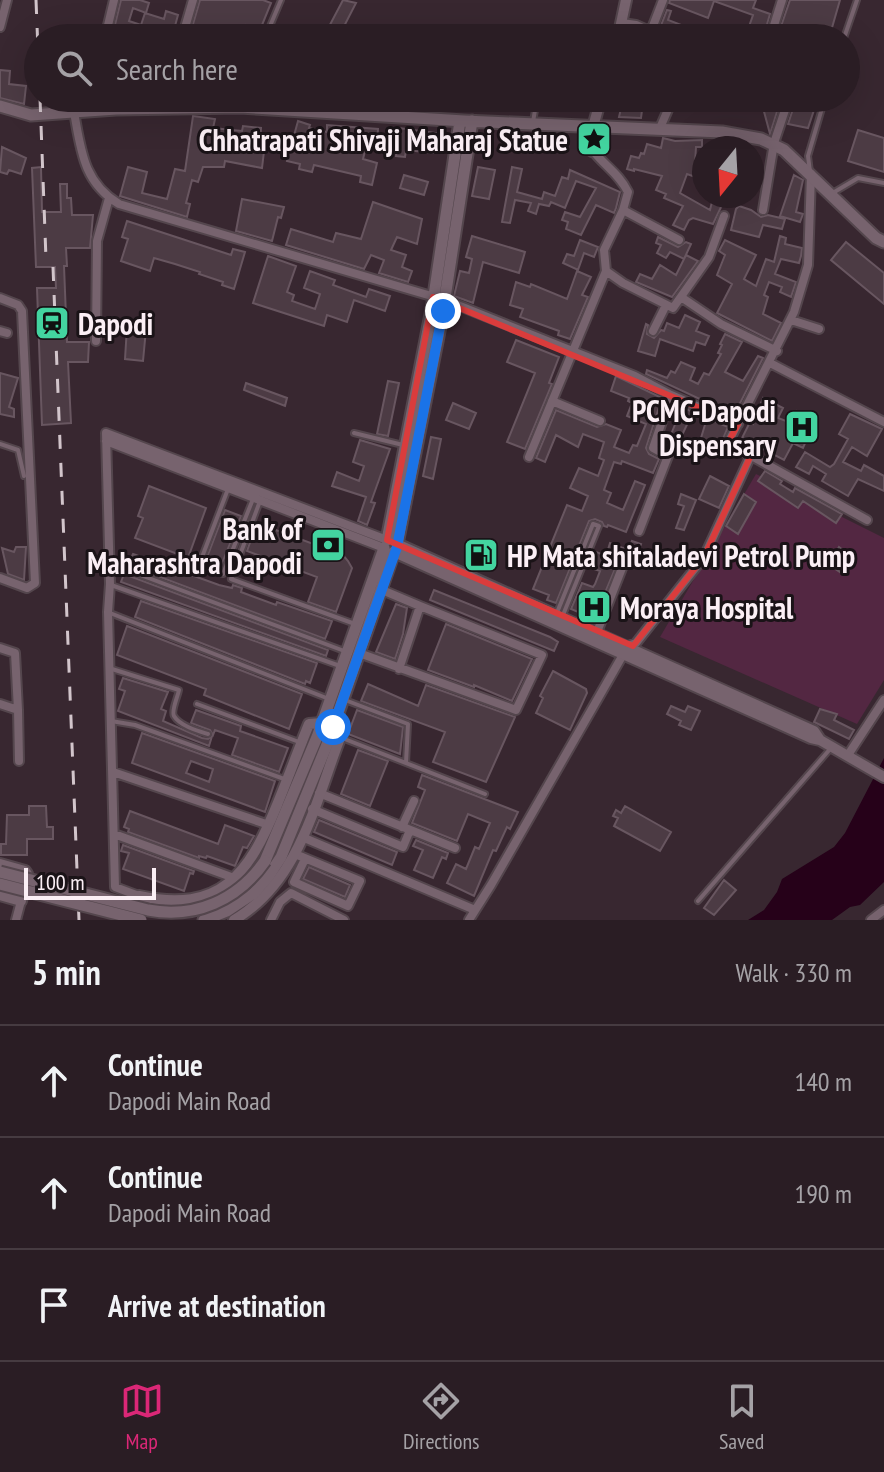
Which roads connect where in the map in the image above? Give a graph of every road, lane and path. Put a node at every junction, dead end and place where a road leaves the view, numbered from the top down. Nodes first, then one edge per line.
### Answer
1 (7, 0) edge
2 (114, 0) edge
3 (193, 0) edge
4 (281, 0) edge
5 (626, 0) edge
6 (663, 0) edge
7 (782, 0) edge
8 (857, 0) edge
9 (622, 23) joint
10 (108, 24) edge
11 (186, 24) edge
12 (271, 24) edge
13 (626, 24) edge
14 (654, 24) edge
15 (774, 24) edge
16 (849, 24) edge
17 (0, 27) edge
18 (0, 106) edge
19 (80, 112) joint
20 (318, 112) edge
21 (535, 112) edge
22 (597, 112) edge
23 (667, 112) edge
24 (784, 112) edge
25 (821, 112) edge
26 (326, 113) joint
27 (466, 121) junction
28 (533, 124) junction
29 (593, 127) junction
30 (660, 128) junction
31 (774, 143) junction
32 (592, 152) junction
33 (811, 174) junction
34 (884, 183) edge
35 (831, 194) junction
36 (109, 198) junction
37 (623, 210) junction
38 (763, 210) dead end
39 (724, 216) dead end
40 (679, 240) dead end
41 (883, 242) edge
42 (606, 271) junction
43 (681, 297) junction
44 (0, 298) edge
45 (439, 298) junction
46 (666, 305) junction
47 (791, 320) junction
48 (819, 329) dead end
49 (653, 331) dead end
50 (96, 341) dead end
51 (572, 350) junction
52 (777, 351) junction
53 (770, 363) junction
54 (671, 395) junction
55 (552, 401) junction
56 (600, 421) dead end
57 (884, 422) edge
58 (738, 424) junction
59 (354, 433) dead end
60 (106, 441) junction
61 (0, 444) edge
62 (405, 446) junction
63 (751, 455) junction
64 (529, 457) dead end
65 (24, 476) dead end
66 (229, 487) junction
67 (257, 498) junction
68 (867, 520) dead end
69 (639, 531) dead end
70 (391, 546) junction
71 (624, 563) dead end
72 (109, 564) junction
73 (0, 578) edge
74 (110, 584) junction
75 (483, 586) junction
76 (382, 590) junction
77 (420, 606) junction
78 (108, 612) junction
79 (559, 616) junction
80 (357, 625) junction
81 (597, 632) junction
82 (0, 648) edge
83 (626, 650) junction
84 (353, 653) junction
85 (342, 667) junction
86 (110, 668) junction
87 (399, 669) junction
88 (337, 699) junction
89 (884, 700) edge
90 (0, 704) edge
91 (197, 704) dead end
92 (18, 710) junction
93 (111, 721) junction
94 (332, 729) junction
95 (208, 734) dead end
96 (301, 743) junction
97 (833, 746) junction
98 (852, 757) junction
99 (19, 761) dead end
100 (406, 763) junction
101 (113, 772) junction
102 (884, 777) edge
103 (287, 780) junction
104 (319, 793) junction
105 (485, 794) dead end
106 (414, 801) dead end
107 (312, 809) junction
108 (269, 825) junction
109 (406, 828) junction
110 (114, 834) junction
111 (302, 837) junction
112 (455, 848) dead end
113 (300, 856) junction
114 (0, 864) edge
115 (270, 864) junction
116 (0, 872) edge
117 (234, 878) junction
118 (0, 884) edge
119 (269, 894) junction
120 (0, 895) edge
121 (139, 896) junction
122 (21, 901) junction
123 (698, 901) dead end
124 (280, 902) junction
125 (475, 910) junction
126 (884, 910) edge
127 (241, 918) edge
128 (16, 920) edge
129 (138, 920) edge
130 (204, 920) edge
131 (271, 920) edge
132 (344, 920) edge
133 (469, 920) edge
134 (871, 920) edge

1 - 17 street
2 - 10 street
3 - 11 street
4 - 12 lane
5 - 9 street
6 - 14 street
7 - 15 street
8 - 16 lane
9 - 13 street
18 - 19 main road
19 - 36 street
20 - 26 main road
21 - 28 lane
22 - 29 street
23 - 30 street
24 - 31 street
25 - 33 lane
26 - 27 main road
27 - 28 main road
27 - 45 main road
28 - 29 main road
29 - 30 main road
29 - 32 street
29 - 32 street
30 - 31 main road
31 - 33 main road
31 - 38 street
32 - 37 street
33 - 35 main road
33 - 47 street
34 - 35 lane
35 - 41 main road
36 - 45 street
36 - 50 street
37 - 40 street
37 - 42 street
39 - 43 street
42 - 46 street
42 - 51 street
43 - 46 street
43 - 52 street
44 - 73 street
45 - 51 street
45 - 62 main road
45 - 70 main road
46 - 49 street
47 - 48 street
47 - 52 street
51 - 54 street
51 - 55 street
52 - 53 street
53 - 57 street
53 - 58 street
54 - 58 street
54 - 69 street
55 - 56 street
55 - 64 street
58 - 63 street
59 - 62 lane
60 - 66 street
60 - 70 street
60 - 72 street
61 - 65 lane
62 - 70 main road
63 - 68 street
63 - 83 street
66 - 67 street
66 - 67 lane
67 - 70 street
67 - 80 lane
70 - 75 street
70 - 76 main road
70 - 80 main road
71 - 81 street
72 - 74 street
72 - 84 lane
74 - 78 street
74 - 85 lane
75 - 79 street
75 - 83 street
76 - 77 street
76 - 84 main road
77 - 87 street
77 - 87 street
78 - 86 street
78 - 88 lane
79 - 79 lane
79 - 81 street
80 - 84 main road
81 - 83 street
82 - 92 street
83 - 97 street
83 - 125 street
84 - 85 main road
84 - 87 street
84 - 88 main road
85 - 88 main road
86 - 93 street
86 - 95 lane
88 - 94 main road
88 - 100 lane
89 - 98 street
90 - 92 street
91 - 96 lane
92 - 99 street
93 - 101 street
93 - 103 lane
94 - 96 street
94 - 100 lane
94 - 104 street
94 - 115 main road
96 - 103 street
97 - 98 street
97 - 123 lane
98 - 102 street
100 - 105 lane
101 - 108 street
101 - 110 street
103 - 108 street
104 - 107 street
104 - 109 street
106 - 109 street
107 - 109 street
107 - 111 street
108 - 117 street
109 - 112 street
110 - 117 street
110 - 121 street
111 - 113 street
111 - 125 street
113 - 113 street
113 - 119 street
114 - 122 street
115 - 116 main road, bridge
115 - 130 main road
117 - 121 street
118 - 129 main road, bridge
119 - 124 street
119 - 127 street
120 - 122 street
121 - 129 street
122 - 128 street
124 - 131 street
124 - 132 street
125 - 133 street
126 - 134 street

